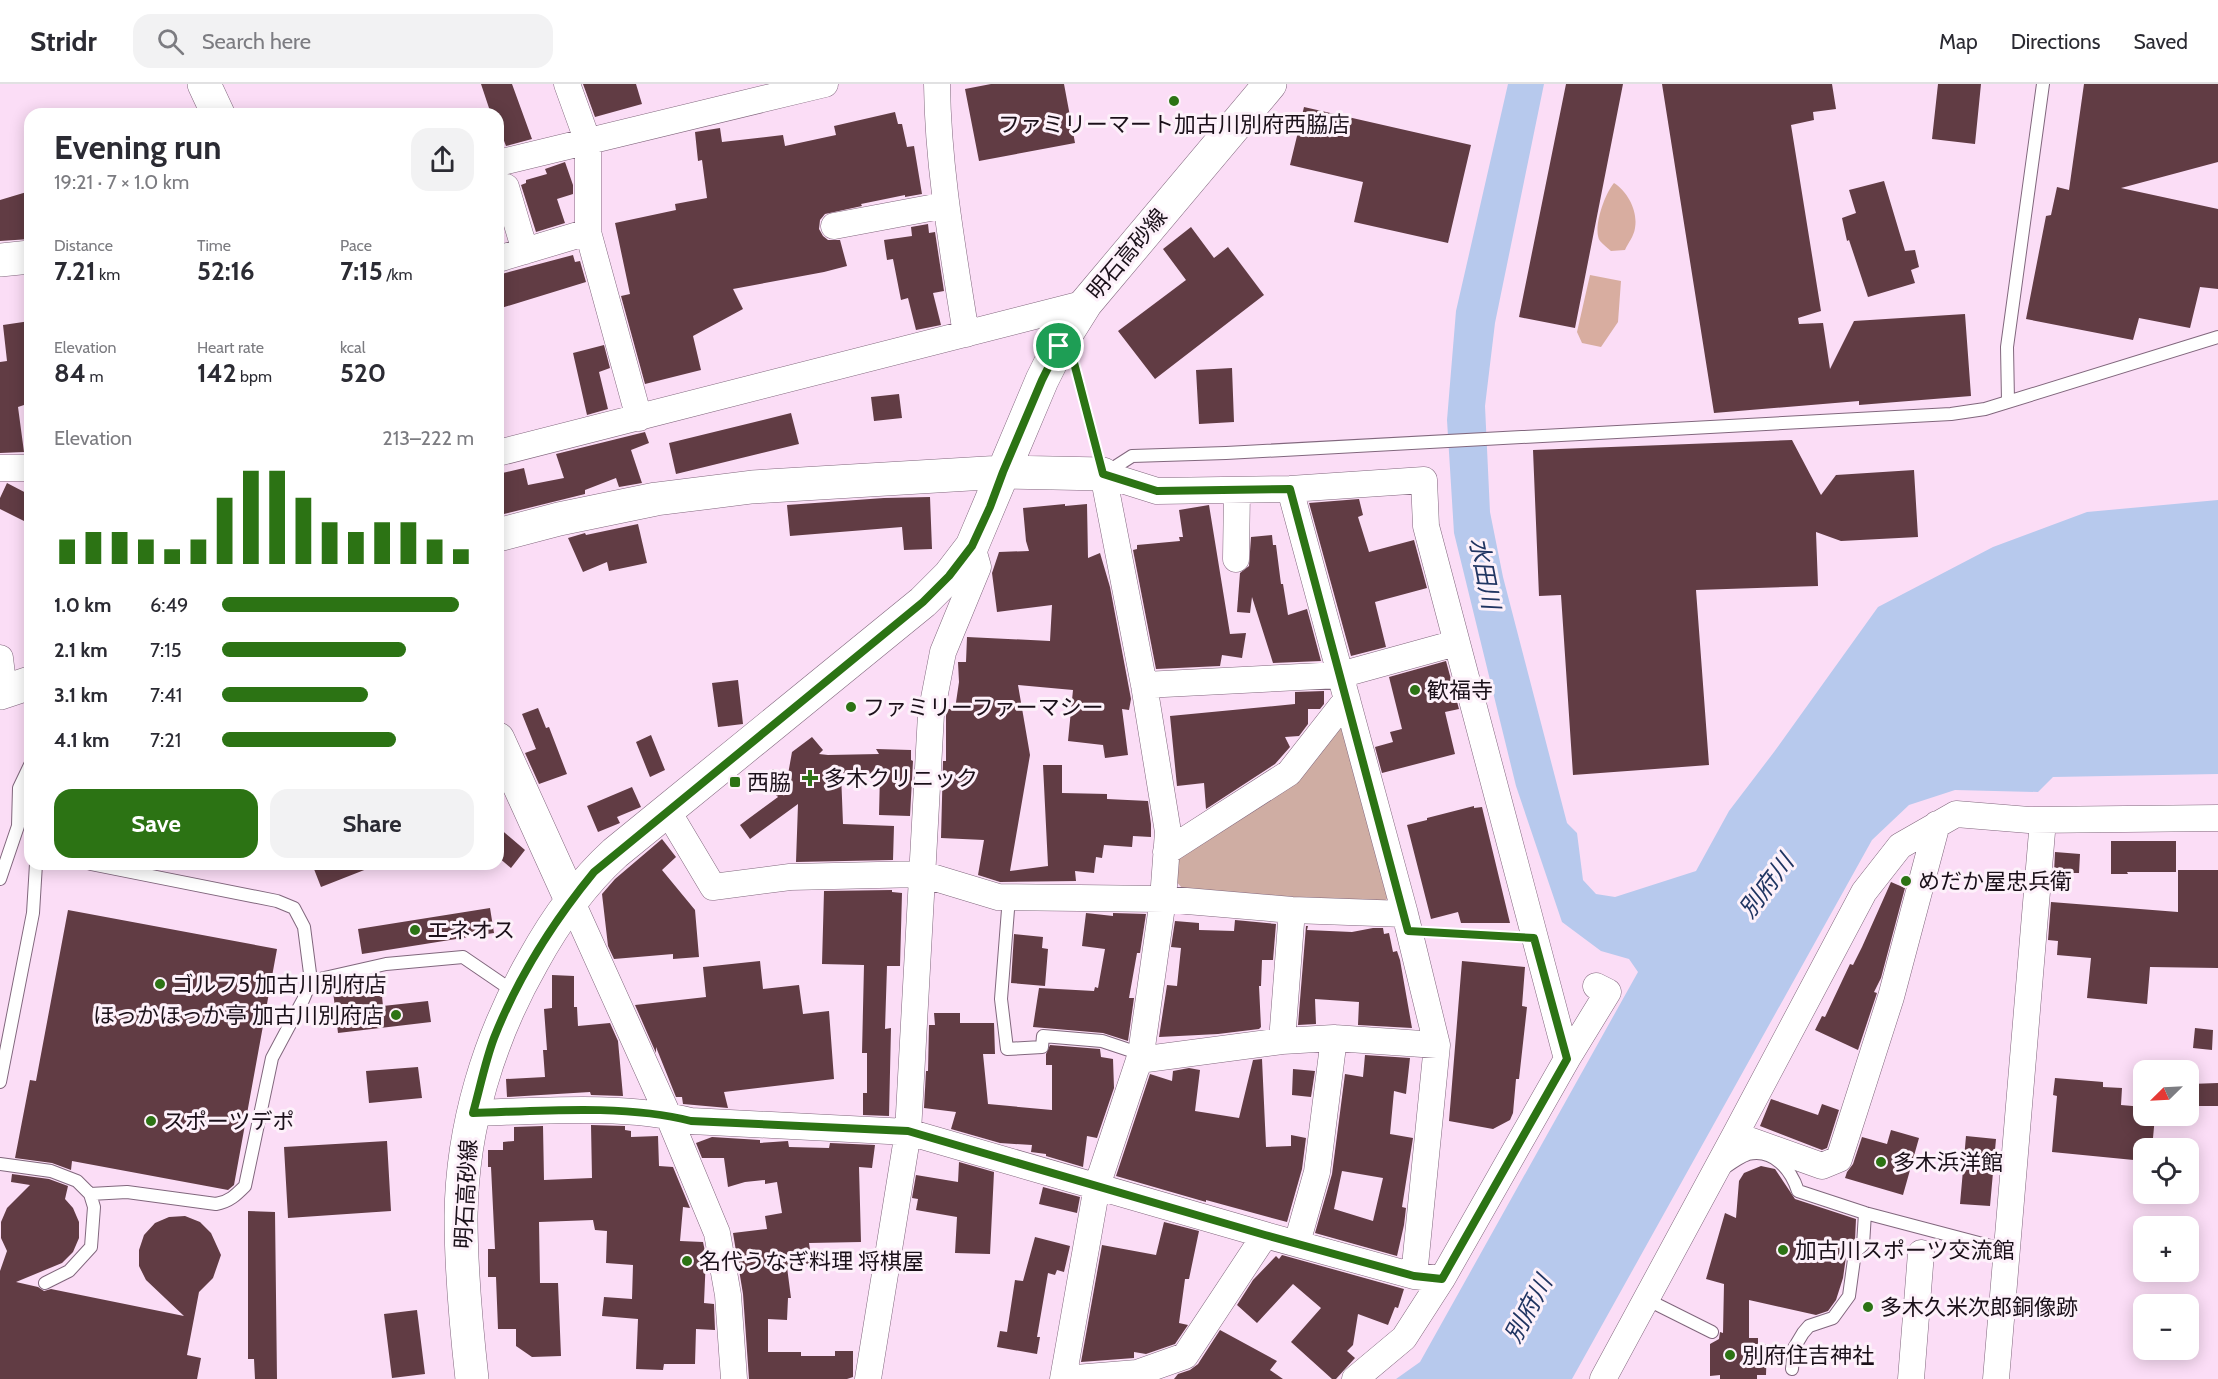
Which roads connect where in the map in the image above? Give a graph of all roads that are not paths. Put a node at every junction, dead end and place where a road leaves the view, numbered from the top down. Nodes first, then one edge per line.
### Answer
1 (204, 84) edge
2 (567, 84) edge
3 (825, 84) edge
4 (937, 84) edge
5 (1270, 84) edge
6 (2043, 84) edge
7 (215, 108) edge
8 (588, 142) junction
9 (504, 162) edge
10 (506, 187) dead end
11 (946, 205) junction
12 (834, 226) dead end
13 (588, 232) junction
14 (525, 250) junction
15 (504, 257) edge
16 (24, 258) edge
17 (0, 260) edge
18 (1086, 303) junction
19 (966, 334) junction
20 (2218, 337) edge
21 (2008, 401) junction
22 (639, 418) junction
23 (504, 452) edge
24 (0, 468) edge
25 (24, 468) edge
26 (1003, 472) junction
27 (1103, 474) junction
28 (1290, 489) junction
29 (1237, 490) junction
30 (504, 533) edge
31 (972, 546) junction
32 (1236, 559) dead end
33 (1456, 643) junction
34 (0, 658) edge
35 (1144, 686) junction
36 (1343, 687) junction
37 (11, 689) edge
38 (504, 752) edge
39 (24, 778) edge
40 (667, 810) junction
41 (2218, 818) edge
42 (2043, 820) junction
43 (1937, 824) junction
44 (1166, 852) junction
45 (36, 870) edge
46 (122, 870) edge
47 (922, 874) junction
48 (0, 879) edge
49 (1009, 897) junction
50 (1162, 899) junction
51 (571, 900) junction
52 (1292, 910) junction
53 (1407, 923) junction
54 (311, 981) junction
55 (1596, 986) dead end
56 (513, 995) junction
57 (1334, 1038) junction
58 (1282, 1041) junction
59 (1437, 1045) junction
60 (1140, 1057) junction
61 (1567, 1059) junction
62 (0, 1082) edge
63 (473, 1113) junction
64 (668, 1115) junction
65 (908, 1131) junction
66 (1736, 1135) junction
67 (0, 1164) edge
68 (1714, 1174) junction
69 (1097, 1185) junction
70 (90, 1194) junction
71 (1865, 1213) junction
72 (1922, 1227) junction
73 (1265, 1235) junction
74 (1297, 1243) junction
75 (1994, 1247) dead end
76 (1921, 1253) dead end
77 (1414, 1276) junction
78 (1442, 1279) junction
79 (45, 1283) dead end
80 (1646, 1299) junction
81 (1712, 1332) dead end
82 (1792, 1369) dead end
83 (472, 1379) edge
84 (734, 1379) edge
85 (868, 1379) edge
86 (1063, 1379) edge
87 (1355, 1379) edge
88 (1603, 1379) edge
89 (1911, 1379) edge
90 (1920, 1379) edge
91 (1996, 1379) edge

1 - 7 main road
2 - 8 street
3 - 8 street
4 - 11 street
5 - 18 main road, 明石高砂線
6 - 21 lane
8 - 9 street
8 - 13 street
10 - 14 street
11 - 12 street
11 - 19 street
13 - 14 street
13 - 22 street
14 - 15 street
16 - 17 main road
18 - 19 street
18 - 26 main road, 明石高砂線
19 - 22 street
20 - 21 lane
21 - 27 lane
22 - 23 street
24 - 25 street
26 - 27 main road
26 - 30 main road
26 - 31 main road, 明石高砂線
27 - 29 street
27 - 35 street
28 - 29 street
28 - 33 street
28 - 36 street
29 - 32 street
31 - 40 main road, 明石高砂線
31 - 47 street
33 - 36 street
33 - 61 street
34 - 37 street
35 - 36 street
35 - 44 street
36 - 44 street
36 - 53 street
38 - 51 main road
39 - 48 lane
40 - 47 street
40 - 51 main road, 明石高砂線
41 - 42 street
42 - 43 street
42 - 91 street
43 - 66 street
43 - 66 street
44 - 50 street
45 - 62 lane
46 - 54 lane
47 - 49 street
47 - 65 street
49 - 50 street
49 - 60 lane
50 - 52 street
50 - 60 street
51 - 56 main road, 明石高砂線
51 - 64 street
52 - 53 street
52 - 58 street
53 - 59 street
54 - 56 lane
54 - 70 lane
55 - 61 street
56 - 63 main road, 明石高砂線
57 - 58 street
57 - 59 street
57 - 74 street
58 - 60 street
59 - 77 street
60 - 69 street
61 - 78 street
63 - 64 street
63 - 83 main road, 明石高砂線
64 - 65 street
64 - 84 street
65 - 69 street
65 - 85 street
66 - 68 street
67 - 70 lane
68 - 71 lane
68 - 80 street
69 - 73 street
69 - 86 street
70 - 79 lane
71 - 72 lane
71 - 82 lane
72 - 75 lane
72 - 90 lane
73 - 74 street
73 - 86 street
74 - 77 street
76 - 89 street
77 - 78 street
78 - 87 street
80 - 81 lane
80 - 88 street

